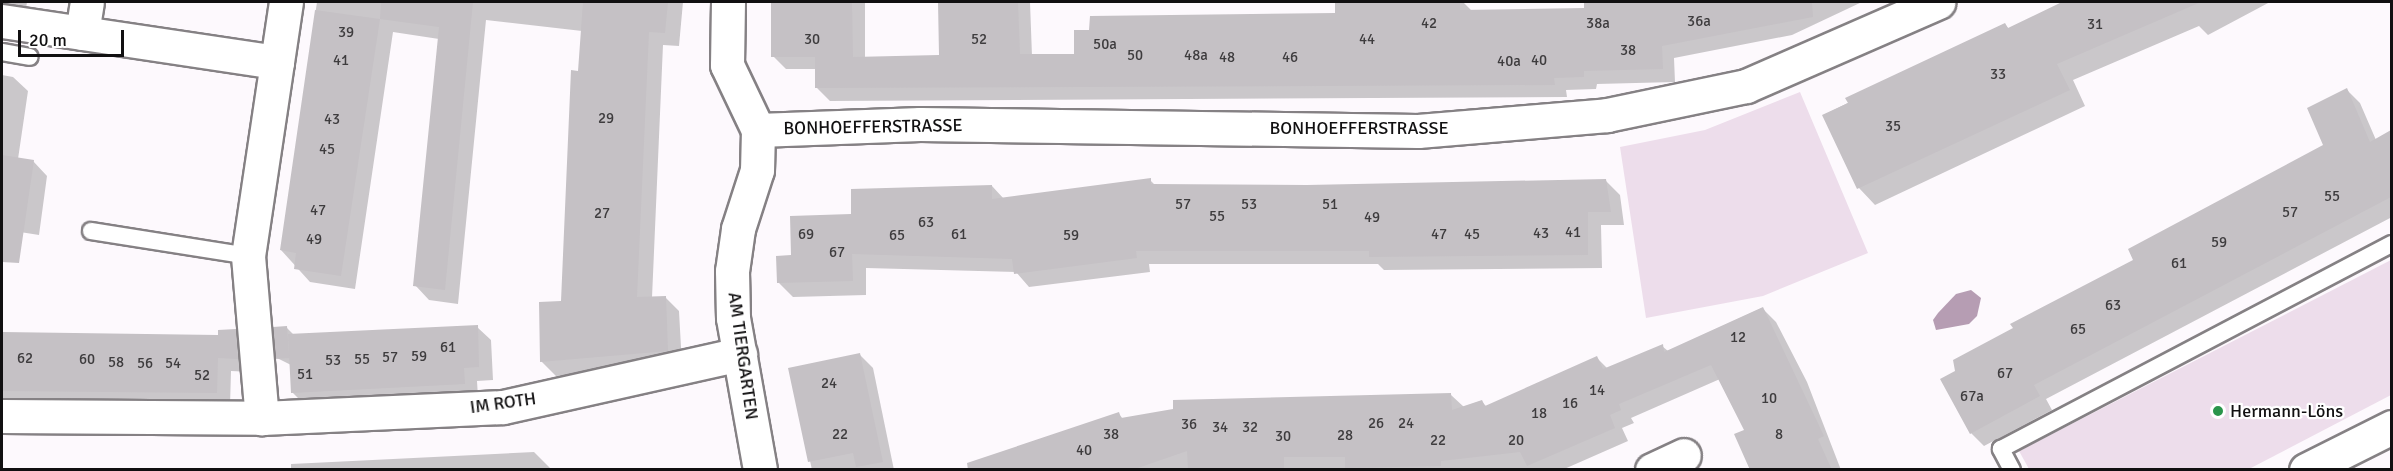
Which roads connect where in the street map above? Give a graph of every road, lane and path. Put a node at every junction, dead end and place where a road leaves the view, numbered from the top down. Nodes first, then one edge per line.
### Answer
1 (286, 2) edge
2 (728, 2) edge
3 (1938, 2) edge
4 (85, 17) edge
5 (2, 21) edge
6 (2, 52) edge
7 (30, 57) dead end
8 (277, 62) junction
9 (758, 130) junction
10 (91, 231) dead end
11 (2391, 244) edge
12 (248, 256) junction
13 (740, 354) junction
14 (2, 416) edge
15 (262, 418) junction
16 (2391, 427) edge
17 (1684, 455) dead end
18 (2352, 460) edge
19 (760, 470) edge
20 (1652, 470) edge
21 (2012, 470) edge
22 (2306, 470) edge

1 - 8 street
2 - 9 street, AM TIERGARTEN
3 - 9 street, BONHOEFFERSTRASSE
4 - 5 street
4 - 8 street
6 - 7 lane
8 - 12 street
9 - 13 street, AM TIERGARTEN
10 - 12 lane
11 - 21 lane
12 - 15 street
13 - 15 street, IM ROTH
13 - 19 street, AM TIERGARTEN
14 - 15 street, IM ROTH
16 - 18 street
17 - 20 street
18 - 22 street

